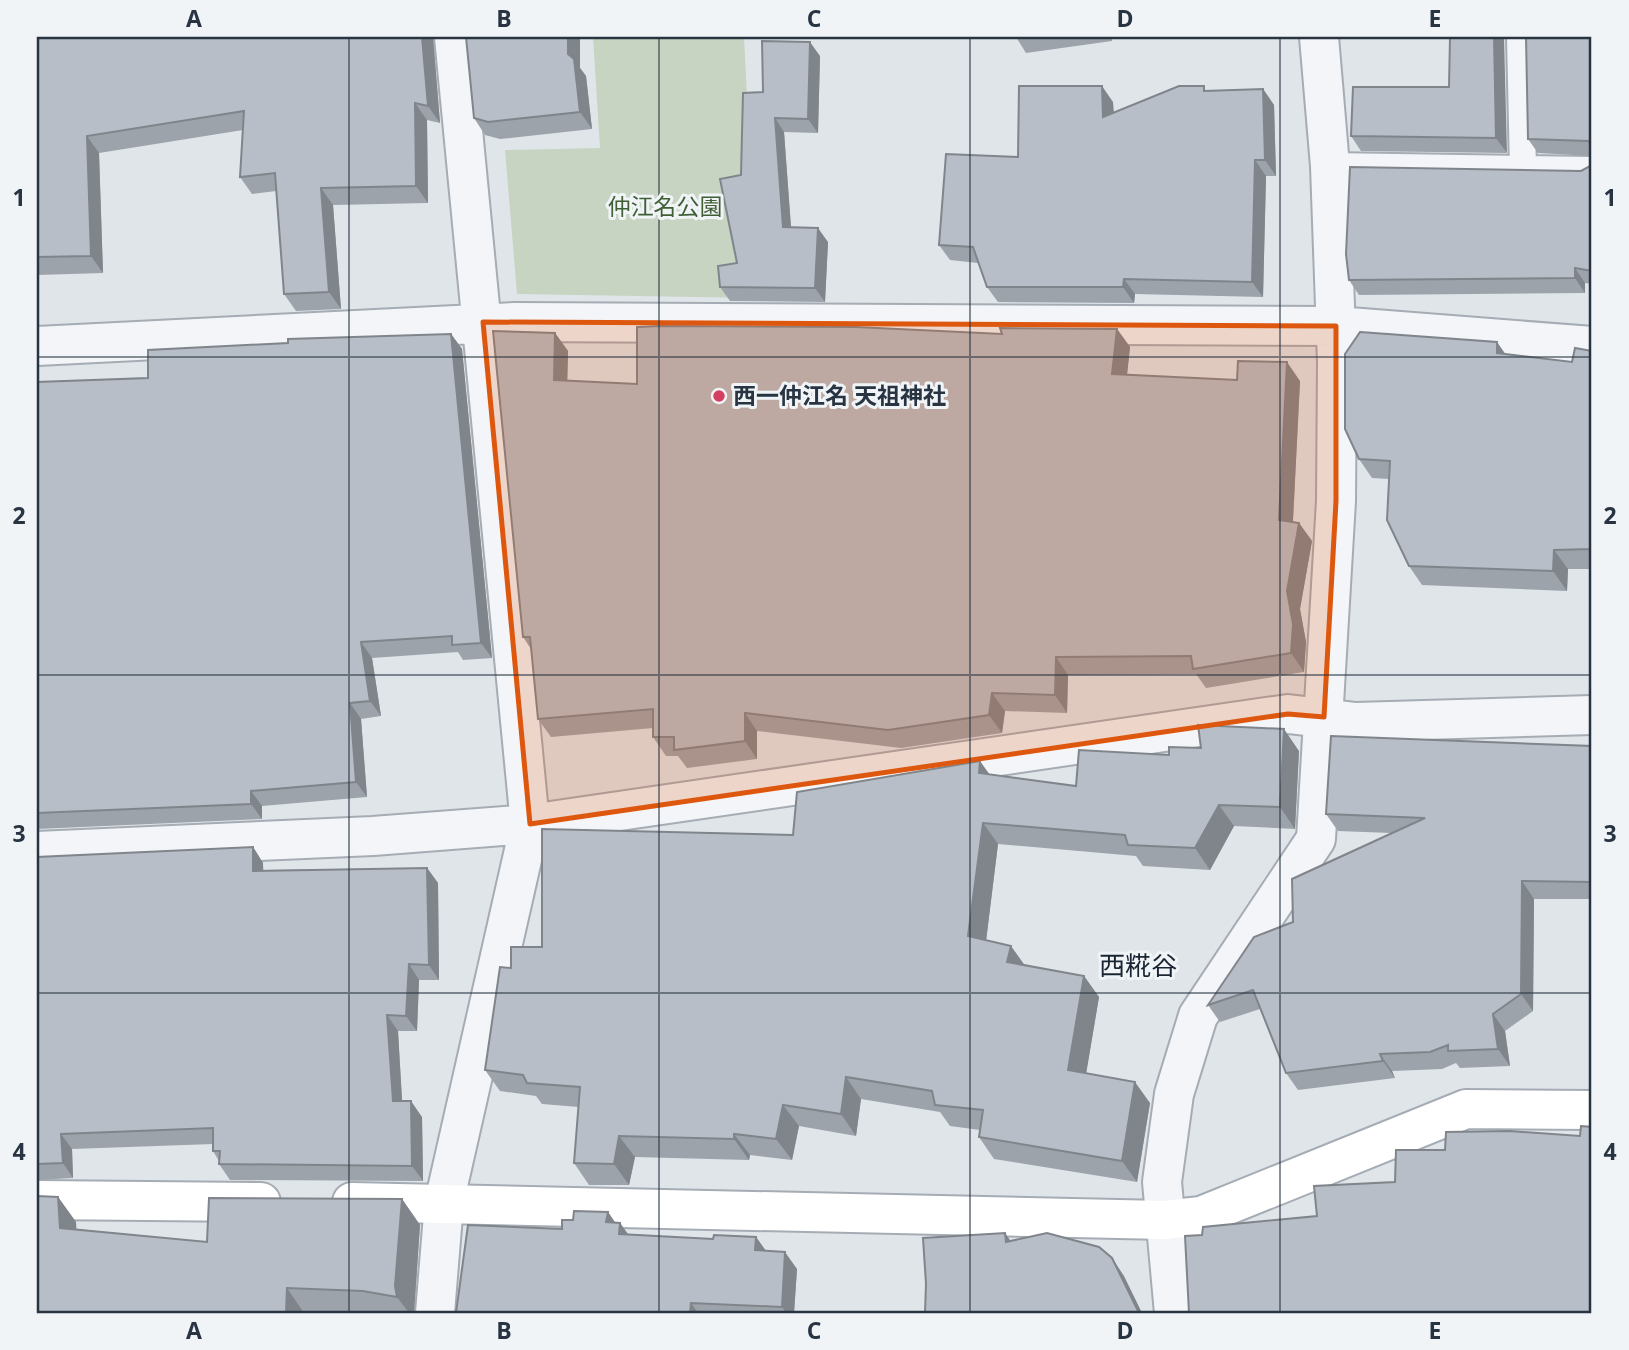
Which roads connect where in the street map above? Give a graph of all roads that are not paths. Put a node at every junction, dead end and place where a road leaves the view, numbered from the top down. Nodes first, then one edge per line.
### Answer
1 (454, 37) edge
2 (1319, 37) edge
3 (1520, 37) edge
4 (1330, 166) junction
5 (1523, 169) junction
6 (1592, 170) edge
7 (483, 322) junction
8 (1336, 326) junction
9 (37, 345) edge
10 (1592, 346) edge
11 (1592, 715) edge
12 (1324, 717) junction
13 (530, 824) junction
14 (37, 851) edge
15 (1592, 1111) edge
16 (37, 1200) edge
17 (444, 1203) junction
18 (1164, 1220) junction
19 (435, 1313) edge
20 (1174, 1313) edge

1 - 7 street
2 - 4 street
3 - 5 lane
4 - 5 lane
4 - 8 street
5 - 6 lane
7 - 8 street
7 - 9 street
7 - 13 street
8 - 10 street
8 - 12 street
11 - 12 street
12 - 13 street
12 - 18 street
13 - 14 street
13 - 17 street
15 - 18 street
16 - 17 street
17 - 18 street
17 - 19 street
18 - 20 street

